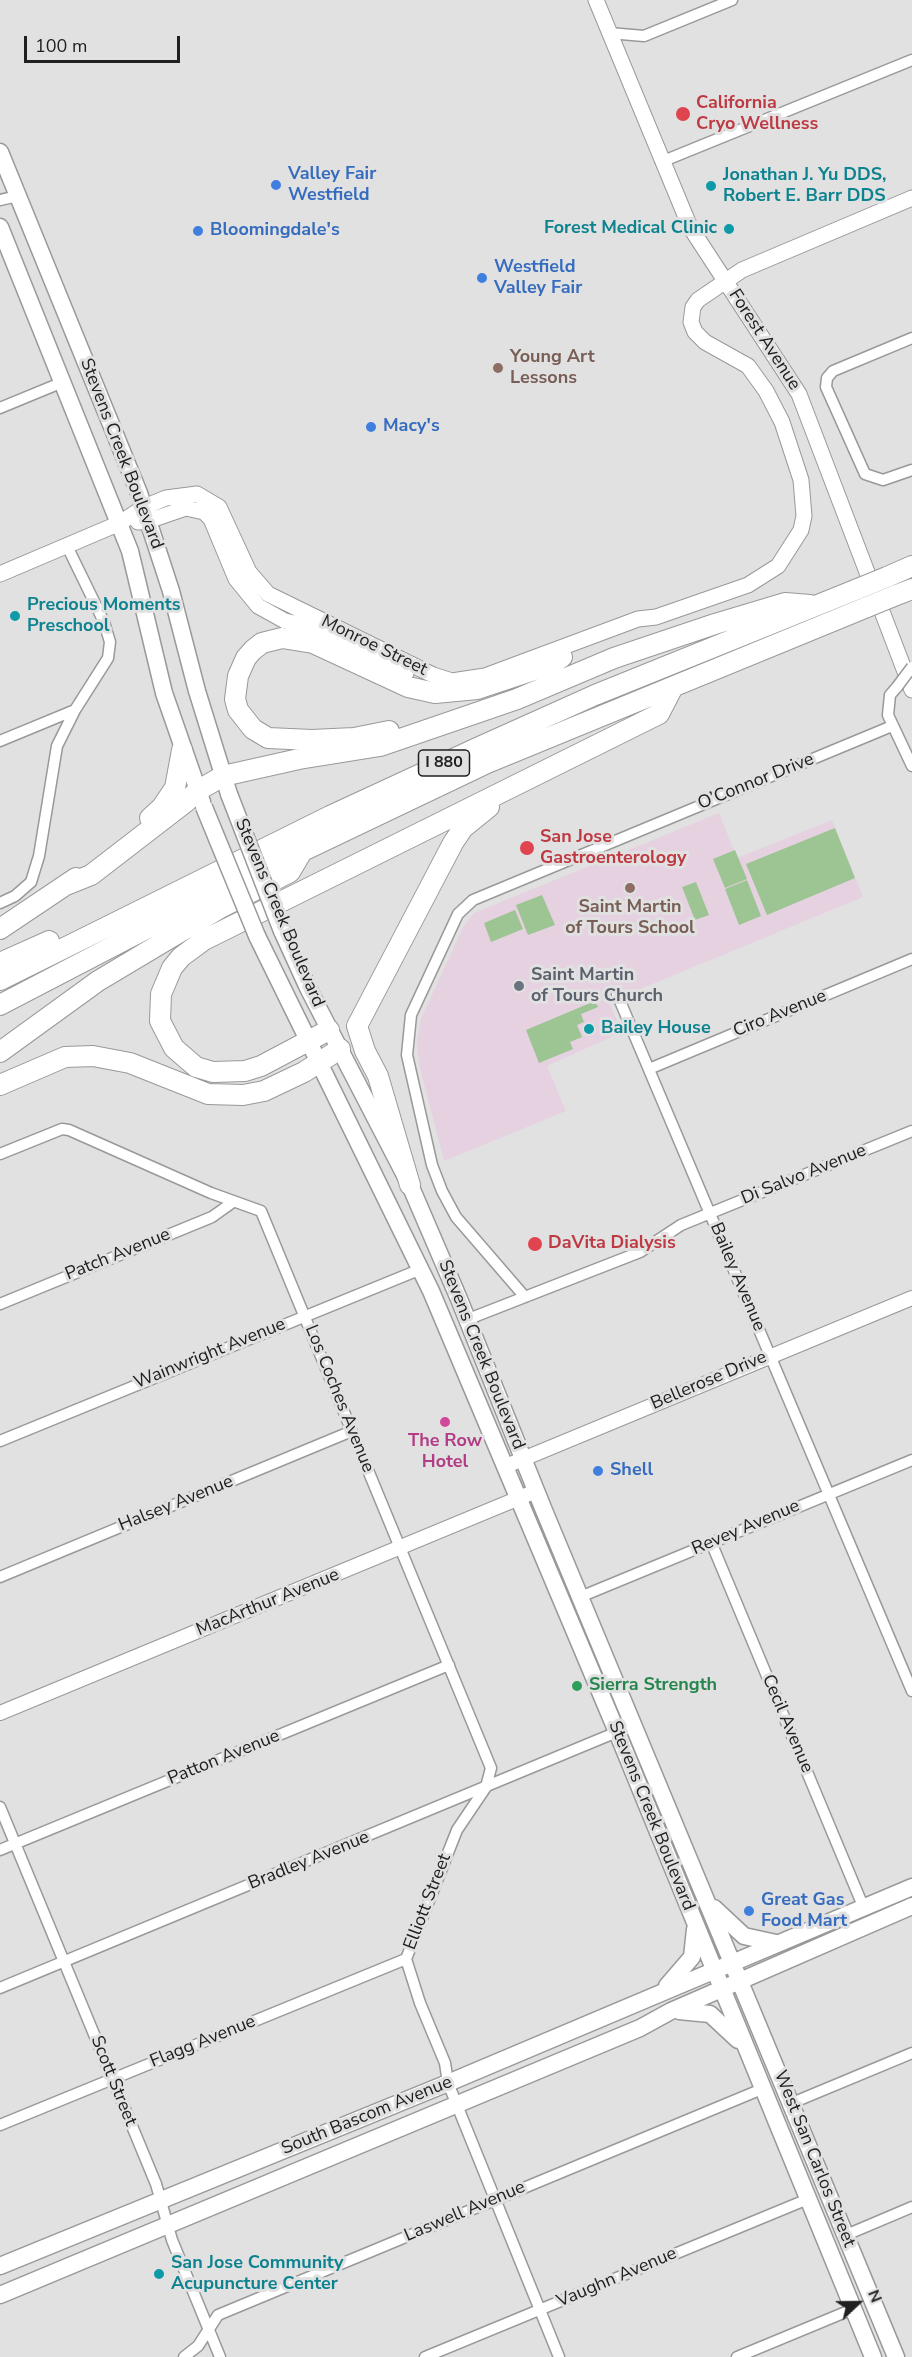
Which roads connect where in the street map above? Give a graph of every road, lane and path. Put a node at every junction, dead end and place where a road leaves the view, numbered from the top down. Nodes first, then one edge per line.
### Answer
1 (596, 0) edge
2 (732, 0) edge
3 (609, 33) junction
4 (912, 60) edge
5 (0, 152) edge
6 (661, 162) junction
7 (10, 192) edge
8 (912, 198) edge
9 (0, 200) edge
10 (0, 227) edge
11 (725, 280) junction
12 (912, 338) edge
13 (63, 382) junction
14 (0, 408) edge
15 (912, 470) edge
16 (146, 514) junction
17 (120, 523) junction
18 (68, 546) junction
19 (912, 566) edge
20 (0, 574) edge
21 (903, 592) edge
22 (815, 605) junction
23 (656, 617) junction
24 (562, 657) junction
25 (912, 667) edge
26 (673, 687) junction
27 (904, 689) edge
28 (75, 710) junction
29 (434, 726) junction
30 (892, 726) junction
31 (0, 741) edge
32 (182, 750) junction
33 (912, 766) edge
34 (531, 777) junction
35 (226, 785) junction
36 (200, 799) junction
37 (303, 850) junction
38 (66, 885) junction
39 (0, 903) edge
40 (0, 929) edge
41 (81, 938) junction
42 (912, 959) edge
43 (0, 963) edge
44 (0, 980) edge
45 (98, 981) junction
46 (617, 994) dead end
47 (0, 1005) edge
48 (329, 1030) junction
49 (0, 1036) edge
50 (308, 1041) junction
51 (340, 1049) junction
52 (0, 1052) edge
53 (319, 1061) junction
54 (649, 1069) junction
55 (4, 1083) edge
56 (912, 1131) edge
57 (0, 1154) edge
58 (410, 1185) junction
59 (233, 1202) junction
60 (710, 1214) junction
61 (421, 1269) junction
62 (431, 1291) junction
63 (525, 1296) junction
64 (912, 1298) edge
65 (0, 1304) edge
66 (305, 1315) junction
67 (466, 1320) junction
68 (770, 1355) junction
69 (352, 1431) junction
70 (0, 1441) edge
71 (523, 1459) junction
72 (912, 1460) edge
73 (506, 1466) junction
74 (536, 1491) junction
75 (828, 1494) junction
76 (519, 1499) junction
77 (711, 1542) junction
78 (400, 1548) junction
79 (0, 1577) edge
80 (580, 1597) junction
81 (588, 1662) junction
82 (449, 1665) junction
83 (912, 1691) edge
84 (0, 1713) edge
85 (633, 1722) junction
86 (617, 1732) junction
87 (486, 1787) junction
88 (0, 1806) edge
89 (15, 1844) junction
90 (0, 1850) edge
91 (912, 1887) edge
92 (707, 1900) junction
93 (863, 1906) junction
94 (912, 1906) edge
95 (695, 1925) junction
96 (776, 1943) junction
97 (406, 1959) junction
98 (64, 1962) junction
99 (732, 1962) junction
100 (714, 1970) junction
101 (740, 1980) junction
102 (0, 1988) edge
103 (721, 1989) junction
104 (661, 1992) junction
105 (671, 2011) junction
106 (746, 2050) junction
107 (912, 2053) edge
108 (112, 2079) junction
109 (448, 2083) junction
110 (762, 2089) junction
111 (792, 2103) junction
112 (457, 2105) junction
113 (0, 2125) edge
114 (495, 2199) junction
115 (808, 2199) junction
116 (161, 2200) junction
117 (912, 2206) edge
118 (170, 2223) junction
119 (846, 2235) junction
120 (0, 2266) edge
121 (838, 2273) junction
122 (867, 2288) junction
123 (0, 2295) edge
124 (854, 2309) junction
125 (540, 2311) junction
126 (209, 2328) junction
127 (184, 2357) edge
128 (220, 2357) edge
129 (425, 2357) edge
130 (559, 2357) edge
131 (737, 2357) edge
132 (873, 2357) edge
133 (885, 2357) edge
134 (896, 2357) edge

1 - 3 main road, Forest Avenue
2 - 3 street
3 - 6 main road, Forest Avenue
4 - 6 street
5 - 7 main road, Stevens Creek Boulevard
6 - 11 main road, Forest Avenue
7 - 9 street
7 - 16 main road, Stevens Creek Boulevard
8 - 11 main road, Monroe Street
10 - 13 main road, Stevens Creek Boulevard
11 - 23 main road, Monroe Street
11 - 27 main road, Forest Avenue
12 - 15 street
13 - 14 street
13 - 17 main road, Stevens Creek Boulevard
16 - 17 main road
16 - 23 main road, Monroe Street
16 - 24 main road, Monroe Street
16 - 35 main road, Stevens Creek Boulevard
17 - 18 main road
17 - 32 main road, Stevens Creek Boulevard
18 - 20 main road
18 - 28 street
19 - 22 highway, I 880, bridge
21 - 26 highway, I 880, bridge
22 - 29 highway
22 - 41 highway, I 880
23 - 24 main road, Monroe Street
24 - 29 highway
25 - 27 street, bridge
26 - 34 highway
26 - 37 highway, I 880
27 - 30 street
28 - 31 street
28 - 39 street
29 - 35 highway
30 - 33 street
30 - 63 street, O’Connor Drive
32 - 36 main road, Stevens Creek Boulevard
32 - 38 highway
34 - 50 highway
34 - 58 highway
35 - 36 highway
35 - 48 main road, Stevens Creek Boulevard, bridge
36 - 38 highway
36 - 50 main road, Stevens Creek Boulevard, bridge
37 - 45 highway
37 - 47 highway, I 880
38 - 40 highway
41 - 43 highway
41 - 44 highway, I 880
42 - 54 street, Ciro Avenue
45 - 49 highway
45 - 52 highway
46 - 54 street, Bailey Avenue
48 - 50 highway
48 - 51 main road, Stevens Creek Boulevard
50 - 53 main road, Stevens Creek Boulevard
51 - 53 highway
51 - 58 main road, Stevens Creek Boulevard
53 - 55 highway
53 - 61 main road, Stevens Creek Boulevard
54 - 60 street, Bailey Avenue
56 - 60 street, Di Salvo Avenue
57 - 59 street, Los Coches Avenue
58 - 67 main road, Stevens Creek Boulevard
59 - 65 street, Patch Avenue
59 - 66 street, Los Coches Avenue
60 - 63 street, Di Salvo Avenue
60 - 68 street, Bailey Avenue
61 - 62 main road, Stevens Creek Boulevard
61 - 66 street, Wainwright Avenue
62 - 67 main road
62 - 73 main road, Stevens Creek Boulevard
63 - 67 street, Di Salvo Avenue
64 - 68 street, Bellerose Drive
66 - 69 street, Los Coches Avenue
66 - 70 street, Wainwright Avenue
67 - 71 main road, Stevens Creek Boulevard
68 - 71 street, Bellerose Drive
68 - 75 street, Bailey Avenue
69 - 78 street, Los Coches Avenue
69 - 79 street, Halsey Avenue
71 - 73 street, Bellerose Drive
71 - 74 main road, Stevens Creek Boulevard
72 - 75 street, Revey Avenue
73 - 76 main road, Stevens Creek Boulevard
74 - 76 street, MacArthur Avenue
74 - 80 main road, Stevens Creek Boulevard
75 - 77 street, Revey Avenue
75 - 83 street, Bailey Avenue
76 - 78 street, MacArthur Avenue
76 - 81 main road, Stevens Creek Boulevard
77 - 80 street, Revey Avenue
77 - 93 street, Cecil Avenue
78 - 82 street, Los Coches Avenue
78 - 84 street, MacArthur Avenue
80 - 85 main road, Stevens Creek Boulevard
81 - 85 main road, Stevens Creek Boulevard
81 - 86 main road, Stevens Creek Boulevard
82 - 87 street, Los Coches Avenue
82 - 89 street, Patton Avenue
85 - 92 main road, Stevens Creek Boulevard
86 - 87 street, Bradley Avenue
86 - 95 main road, Stevens Creek Boulevard
87 - 97 street, Elliott Street
87 - 98 street, Bradley Avenue
88 - 89 street, Scott Street
89 - 90 street, Patton Avenue
89 - 98 street, Scott Street
91 - 93 main road, South Bascom Avenue
92 - 96 main road
92 - 99 main road, Stevens Creek Boulevard
93 - 96 main road, South Bascom Avenue
94 - 101 main road, South Bascom Avenue
95 - 100 main road, Stevens Creek Boulevard
95 - 104 main road
96 - 99 main road, South Bascom Avenue
97 - 108 street, Flagg Avenue
97 - 109 street, Elliott Street
98 - 102 street, Bradley Avenue
98 - 108 street, Scott Street
99 - 100 main road, South Bascom Avenue
99 - 101 main road, West San Carlos Street
100 - 103 main road, West San Carlos Street
100 - 104 main road, South Bascom Avenue
101 - 103 main road, South Bascom Avenue
101 - 111 main road, West San Carlos Street
103 - 105 main road, South Bascom Avenue
103 - 106 main road, West San Carlos Street
104 - 109 main road, South Bascom Avenue
105 - 106 main road
105 - 112 main road, South Bascom Avenue
106 - 110 main road, West San Carlos Street
107 - 111 street
108 - 113 street, Flagg Avenue
108 - 116 street, Scott Street
109 - 112 street, Elliott Street
109 - 116 main road, South Bascom Avenue
110 - 114 street, Laswell Avenue
110 - 115 main road, West San Carlos Street
111 - 119 main road, West San Carlos Street
112 - 114 street, Elliott Street
112 - 118 main road, South Bascom Avenue
114 - 125 street, Elliott Street
114 - 126 street, Laswell Avenue
115 - 121 main road, West San Carlos Street
115 - 122 main road
115 - 125 street, Vaughn Avenue
116 - 118 street, Scott Street
116 - 120 main road, South Bascom Avenue
117 - 119 street
118 - 123 main road, South Bascom Avenue
118 - 126 street, Scott Street
119 - 122 main road, West San Carlos Street
121 - 124 main road, West San Carlos Street
121 - 133 main road
122 - 134 main road, West San Carlos Street
124 - 131 street
124 - 132 main road, West San Carlos Street
125 - 129 street, Vaughn Avenue
125 - 130 street, Elliott Street
126 - 127 street, Laswell Avenue
126 - 128 street, Scott Street

